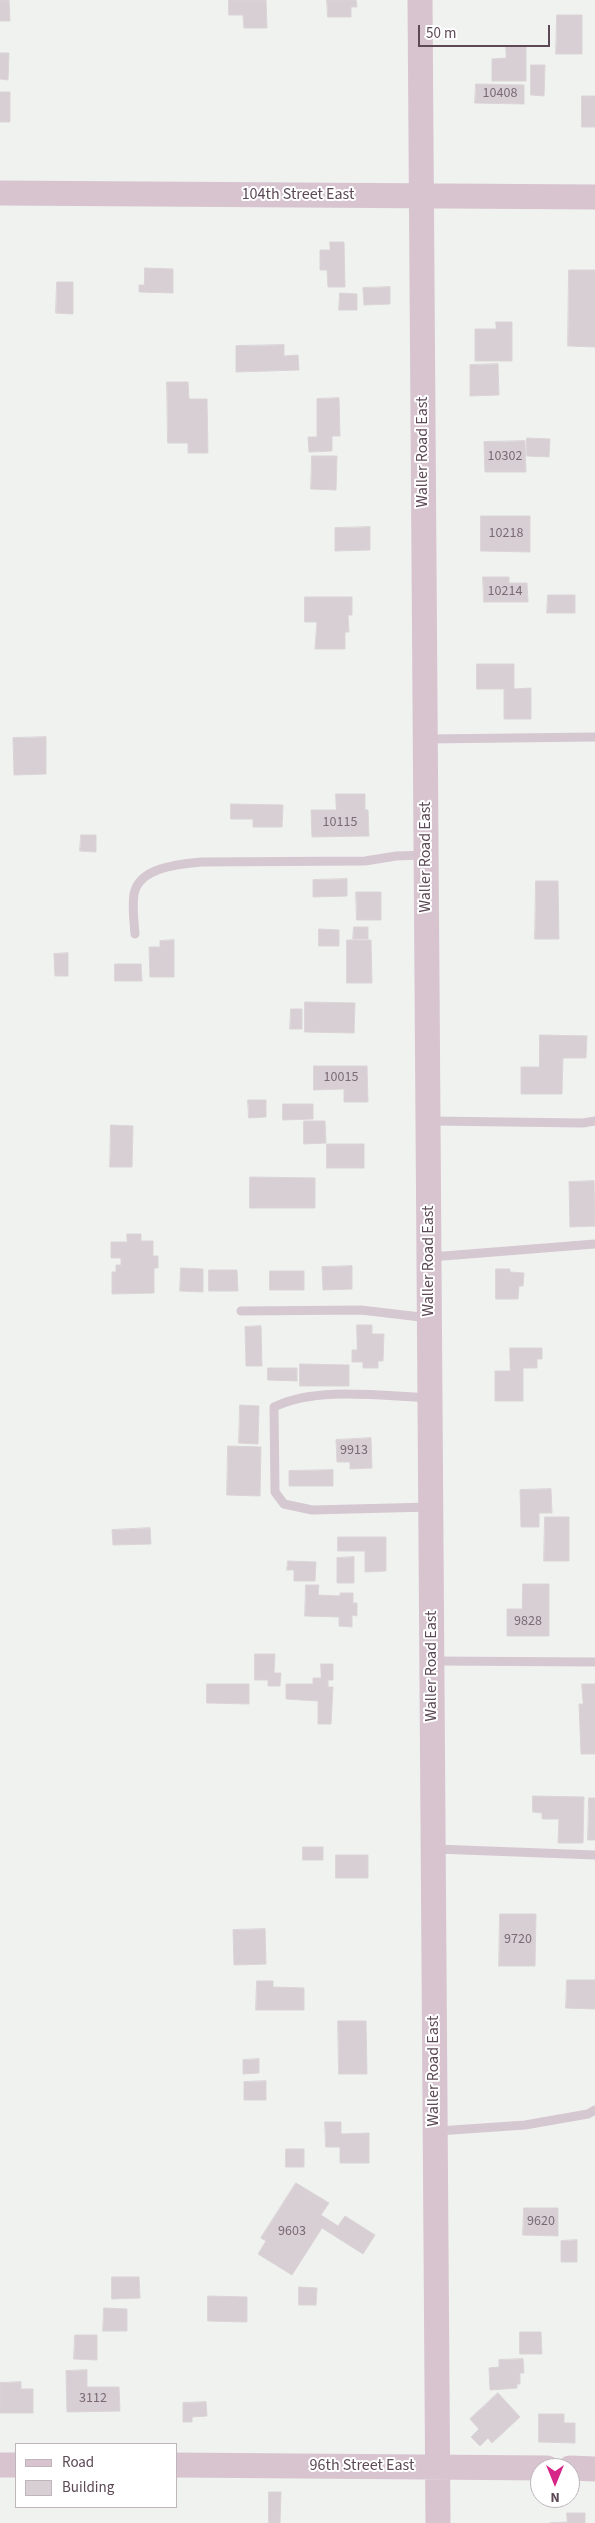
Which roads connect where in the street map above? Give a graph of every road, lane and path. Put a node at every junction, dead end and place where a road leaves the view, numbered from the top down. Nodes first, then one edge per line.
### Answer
1 (420, 0) edge
2 (0, 193) edge
3 (421, 196) junction
4 (595, 197) edge
5 (595, 737) edge
6 (425, 739) junction
7 (426, 855) junction
8 (135, 934) dead end
9 (428, 1121) junction
10 (595, 1121) edge
11 (595, 1244) edge
12 (429, 1258) junction
13 (241, 1311) dead end
14 (429, 1318) junction
15 (430, 1398) junction
16 (431, 1507) junction
17 (432, 1660) junction
18 (595, 1662) edge
19 (433, 1849) junction
20 (595, 1855) edge
21 (595, 2110) edge
22 (435, 2131) junction
23 (0, 2465) edge
24 (15, 2465) edge
25 (178, 2465) edge
26 (437, 2466) junction
27 (530, 2468) edge
28 (580, 2468) edge
29 (595, 2469) edge
30 (438, 2523) edge

1 - 3 street, Waller Road East
2 - 3 street, 104th Street East
3 - 4 street, 104th Street East
3 - 6 street, Waller Road East
5 - 6 lane
6 - 7 street, Waller Road East
7 - 8 lane
7 - 9 street, Waller Road East
9 - 10 lane
9 - 12 street, Waller Road East
11 - 12 lane
12 - 14 street, Waller Road East
13 - 14 lane
14 - 15 street, Waller Road East
15 - 16 street, Waller Road East
15 - 16 lane
16 - 17 street, Waller Road East
17 - 18 lane
17 - 19 street, Waller Road East
19 - 20 lane
19 - 22 street, Waller Road East
21 - 22 lane
22 - 26 street, Waller Road East
23 - 24 street
25 - 26 street, 96th Street East
26 - 27 street, 96th Street East
26 - 30 street, Waller Road East
28 - 29 street

